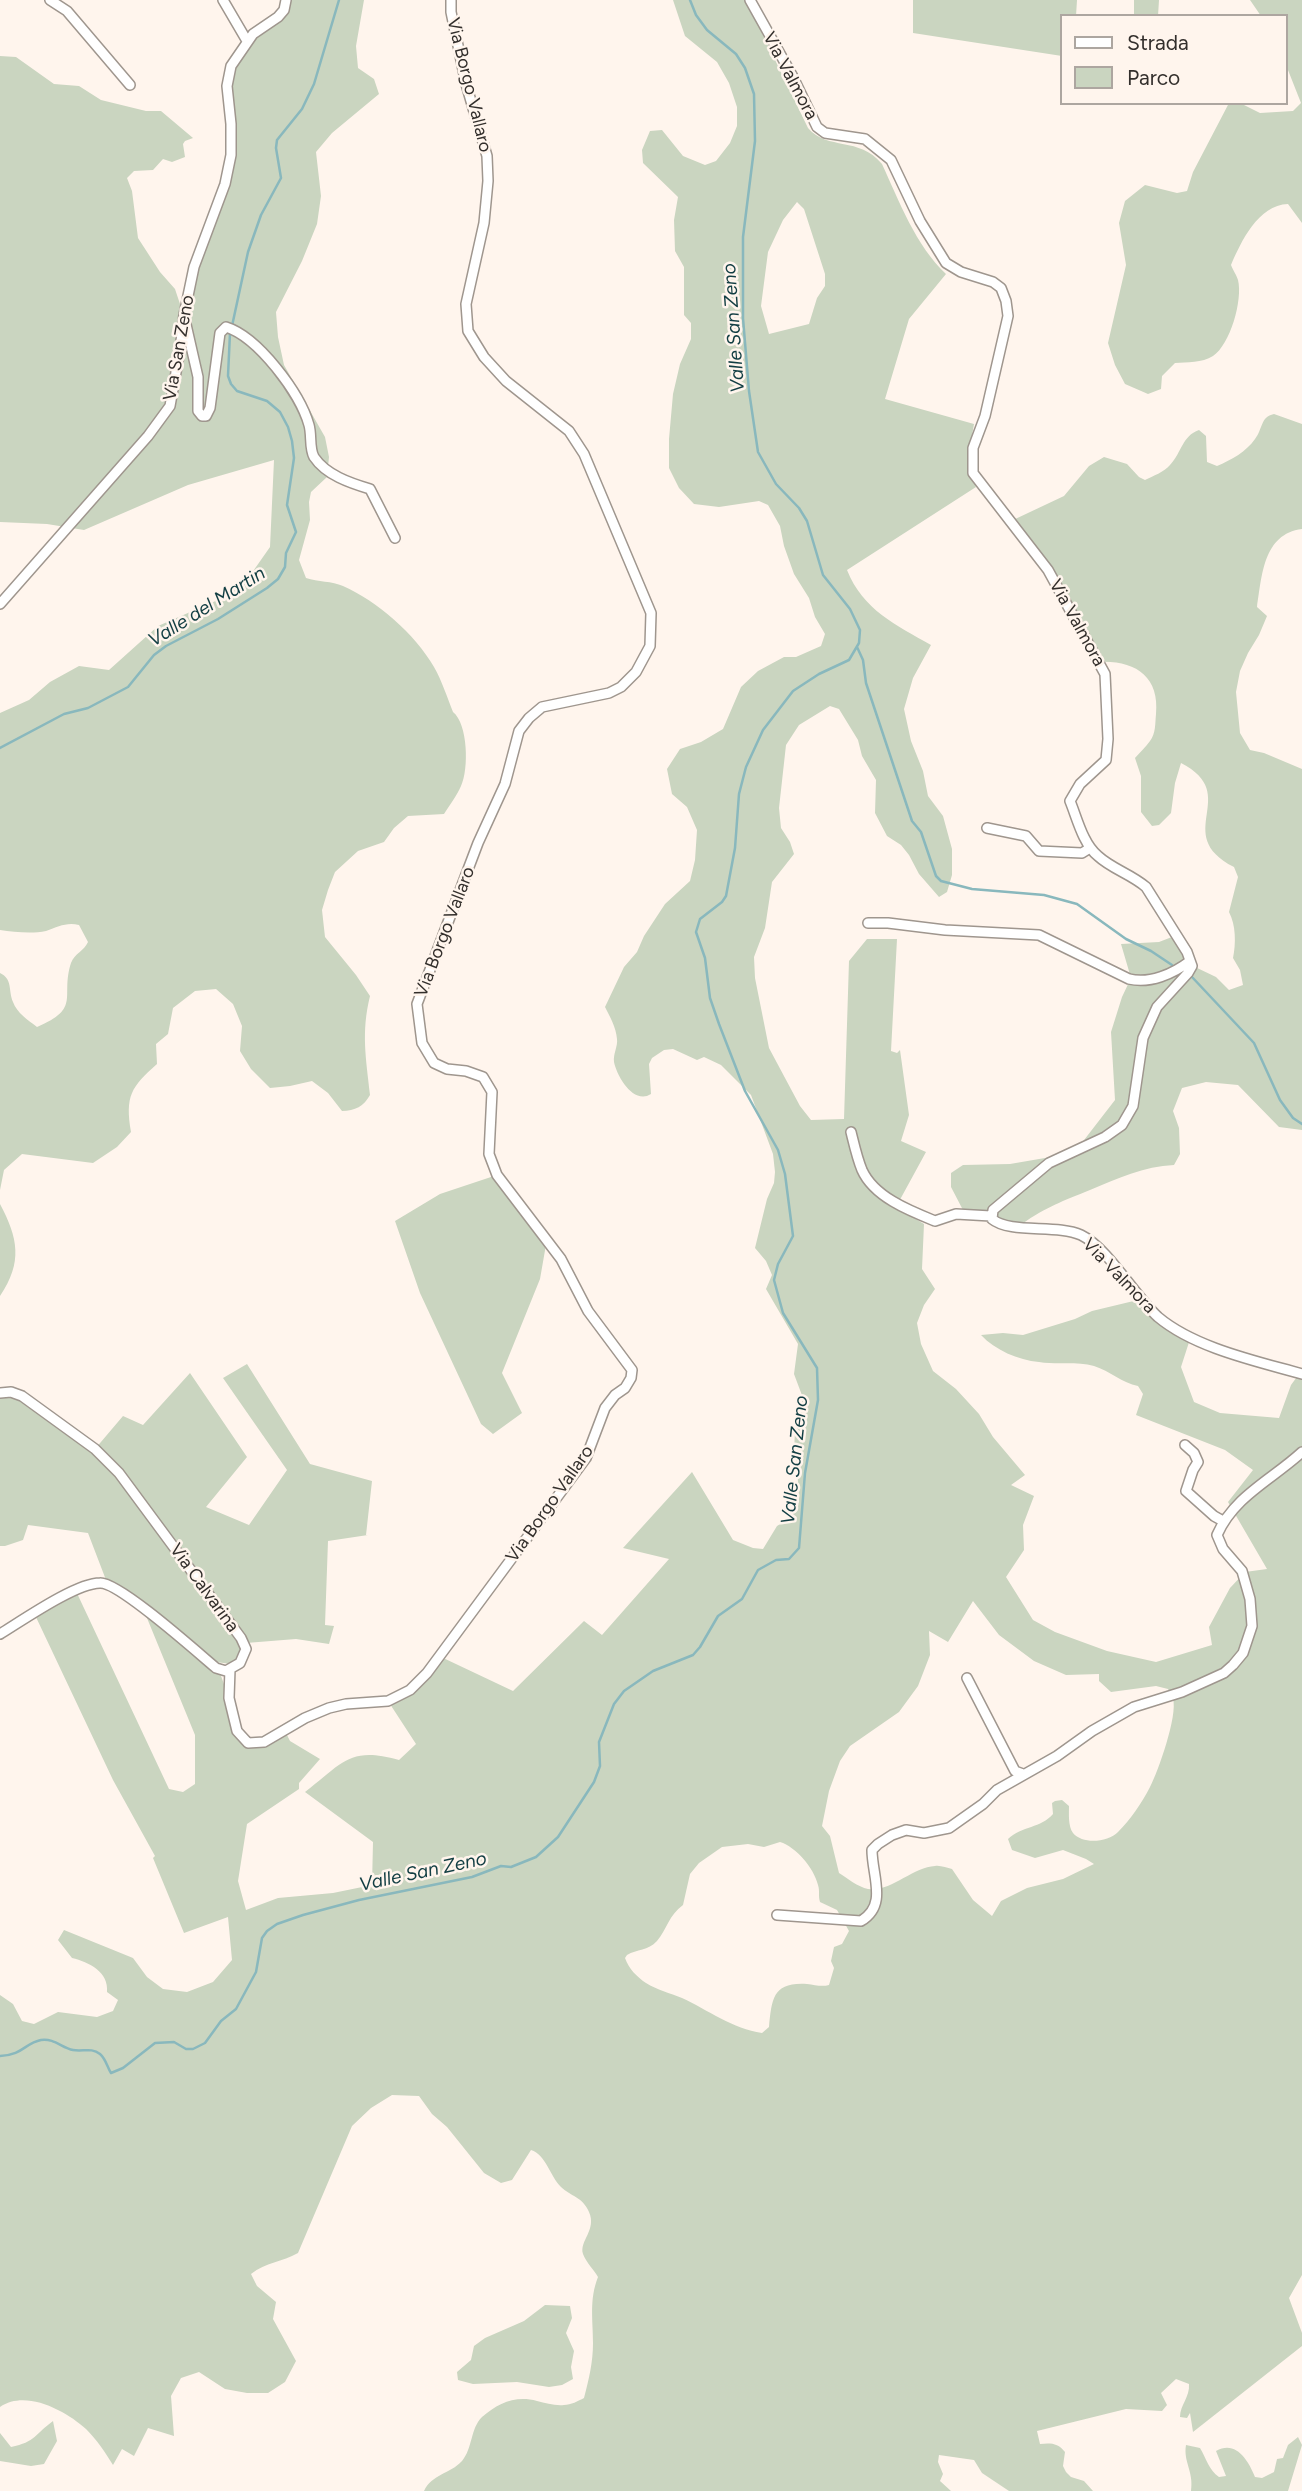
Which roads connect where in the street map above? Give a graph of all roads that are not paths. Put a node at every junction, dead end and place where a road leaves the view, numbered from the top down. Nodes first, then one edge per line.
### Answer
1 (50, 0) edge
2 (223, 0) edge
3 (286, 0) edge
4 (451, 0) edge
5 (750, 0) edge
6 (65, 3) edge
7 (247, 41) junction
8 (130, 85) dead end
9 (184, 315) junction
10 (395, 538) dead end
11 (0, 604) edge
12 (987, 828) dead end
13 (1090, 848) junction
14 (869, 923) dead end
15 (1190, 961) junction
16 (851, 1132) dead end
17 (991, 1216) junction
18 (1302, 1374) edge
19 (0, 1393) edge
20 (1185, 1445) dead end
21 (1302, 1451) edge
22 (1223, 1521) junction
23 (0, 1634) edge
24 (229, 1669) junction
25 (967, 1678) dead end
26 (1023, 1774) junction
27 (776, 1915) dead end

1 - 6 street
2 - 7 street
3 - 7 street, Via San Zeno
4 - 24 street, Via Borgo Vallaro
5 - 13 street, Via Valmora
6 - 8 street
7 - 9 street, Via San Zeno
9 - 10 street
9 - 11 street, Via San Zeno
12 - 13 street
13 - 15 street
14 - 15 street
15 - 17 street
16 - 17 street, Via Valmora
17 - 18 street, Via Valmora
19 - 24 street, Via Calvarina
20 - 22 street
21 - 22 street
22 - 26 street
23 - 24 street
25 - 26 street
26 - 27 street

